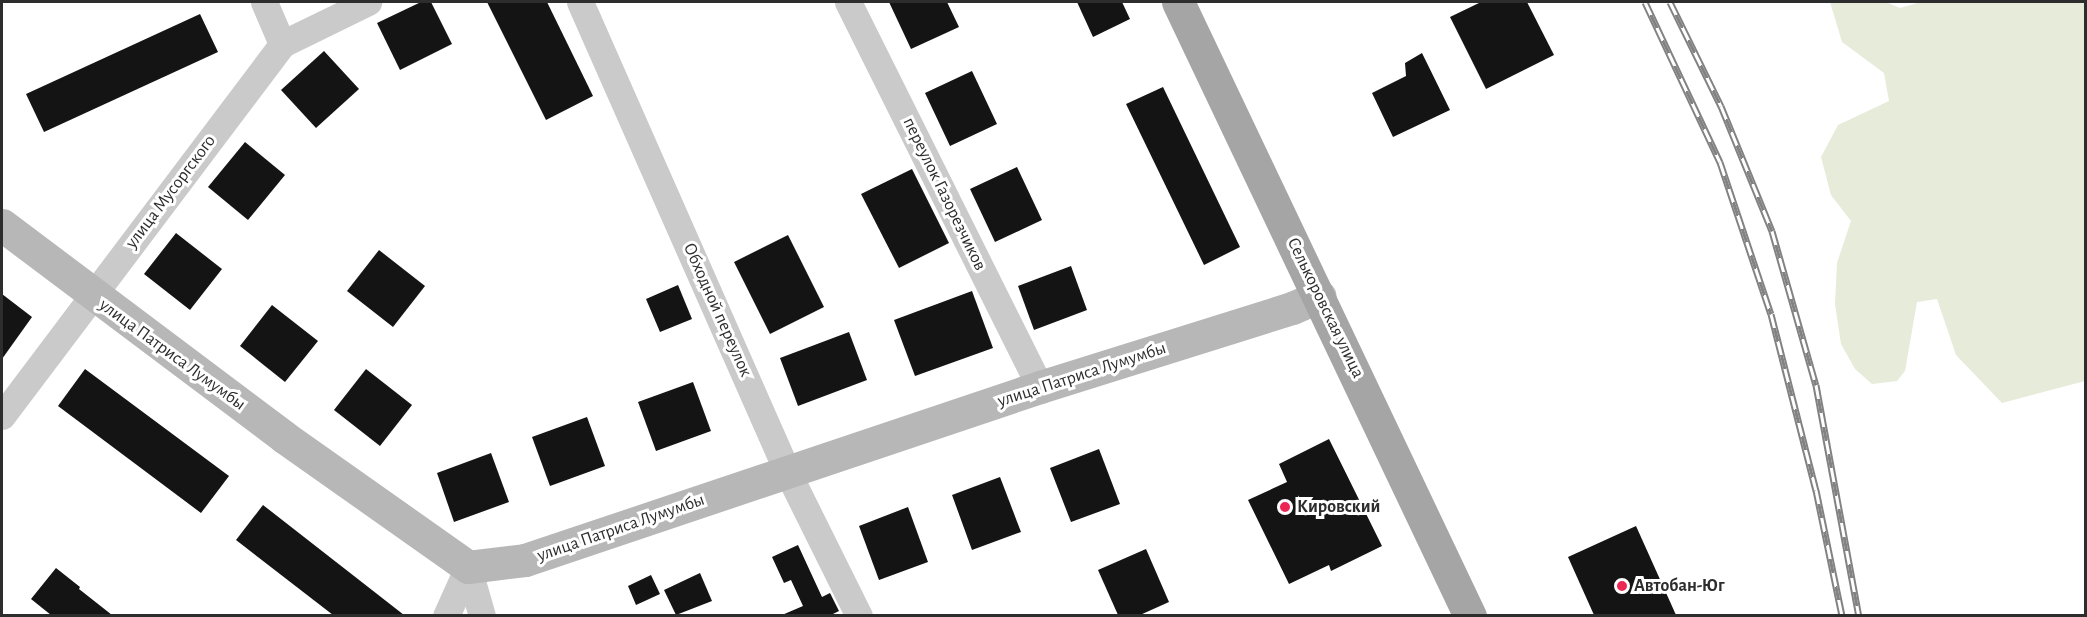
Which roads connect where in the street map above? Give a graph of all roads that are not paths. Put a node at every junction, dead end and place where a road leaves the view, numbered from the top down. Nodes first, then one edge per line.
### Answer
1 (264, 2) edge
2 (368, 2) edge
3 (580, 2) edge
4 (848, 2) edge
5 (1178, 2) edge
6 (282, 44) junction
7 (2, 225) edge
8 (93, 296) junction
9 (1320, 296) junction
10 (1040, 387) junction
11 (2, 416) edge
12 (787, 471) junction
13 (468, 567) junction
14 (446, 615) edge
15 (483, 615) edge
16 (859, 615) edge
17 (1470, 615) edge

1 - 6 street
2 - 6 street, улица Мусоргского
3 - 12 street, Обходной переулок
4 - 10 street, переулок Газорезчиков
5 - 9 main road, Селькоровская улица
6 - 8 street, улица Мусоргского
7 - 8 street, улица Патриса Лумумбы
8 - 11 street, улица Мусоргского
8 - 13 street, улица Патриса Лумумбы
9 - 10 street, улица Патриса Лумумбы
9 - 17 main road, Селькоровская улица
10 - 12 street, улица Патриса Лумумбы
12 - 13 street, улица Патриса Лумумбы
12 - 16 street, Обходной переулок
13 - 14 street
13 - 15 street

